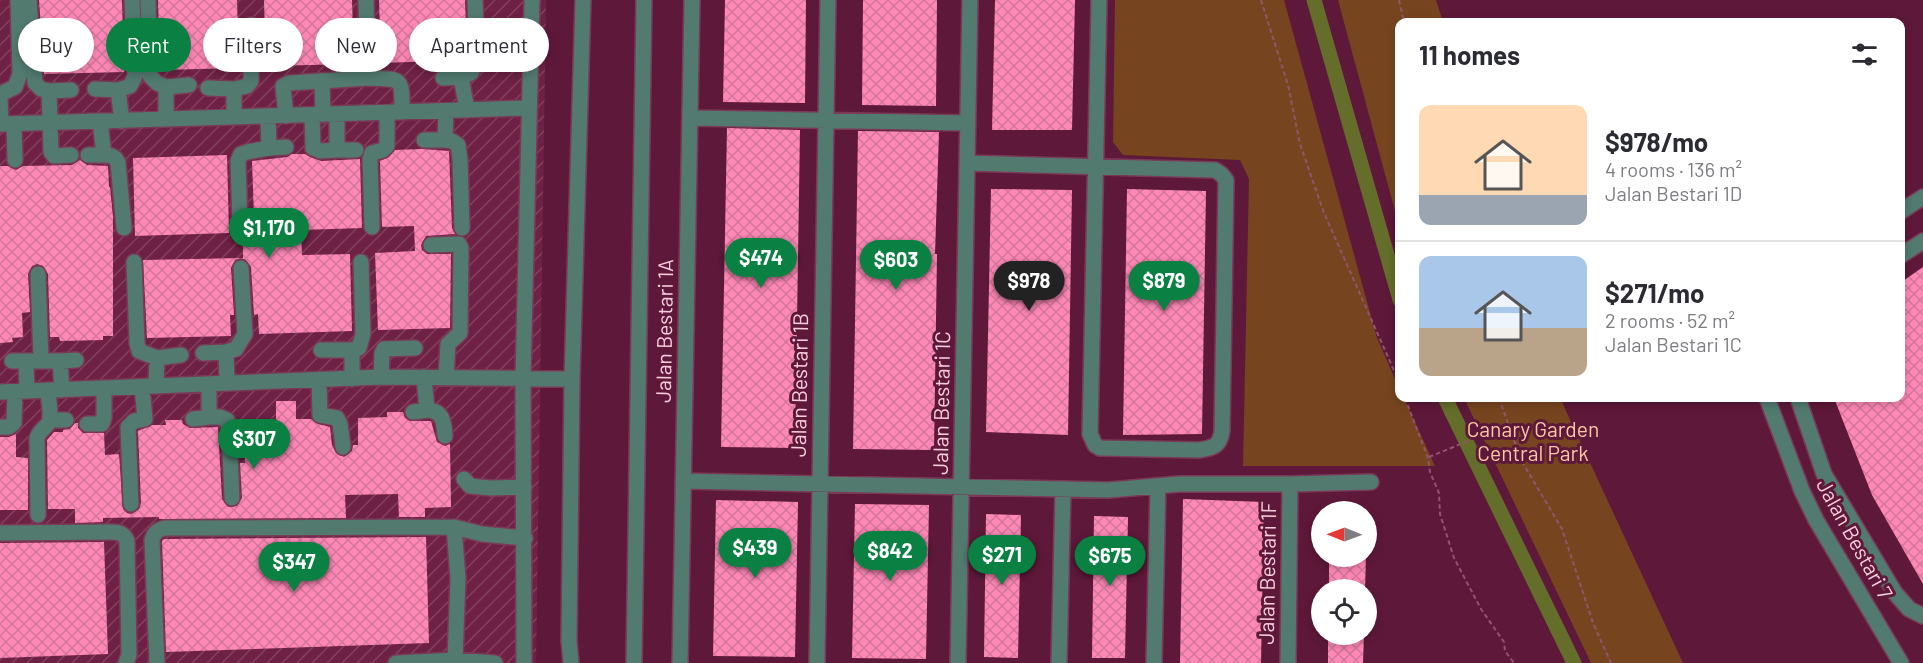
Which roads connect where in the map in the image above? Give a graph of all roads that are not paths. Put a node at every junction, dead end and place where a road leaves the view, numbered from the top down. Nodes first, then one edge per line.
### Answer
1 (18, 0) edge
2 (29, 0) edge
3 (132, 0) edge
4 (148, 0) edge
5 (366, 0) edge
6 (476, 0) edge
7 (532, 0) edge
8 (583, 0) edge
9 (644, 0) edge
10 (692, 0) edge
11 (828, 0) edge
12 (970, 0) edge
13 (1099, 0) edge
14 (251, 72) edge
15 (461, 77) junction
16 (368, 78) junction
17 (443, 78) dead end
18 (322, 82) junction
19 (189, 85) dead end
20 (166, 87) junction
21 (208, 88) dead end
22 (95, 89) dead end
23 (234, 89) junction
24 (71, 90) dead end
25 (118, 90) junction
26 (50, 91) junction
27 (0, 95) edge
28 (528, 108) junction
29 (467, 110) junction
30 (446, 111) junction
31 (395, 113) junction
32 (324, 115) junction
33 (268, 116) junction
34 (286, 116) junction
35 (234, 117) junction
36 (690, 118) junction
37 (166, 119) junction
38 (826, 120) junction
39 (100, 121) junction
40 (122, 121) junction
41 (50, 123) junction
42 (968, 123) junction
43 (5, 124) edge
44 (424, 140) dead end
45 (444, 140) junction
46 (286, 147) dead end
47 (269, 148) junction
48 (337, 150) junction
49 (356, 150) dead end
50 (104, 154) junction
51 (71, 155) dead end
52 (88, 155) dead end
53 (15, 160) dead end
54 (967, 163) junction
55 (1095, 165) junction
56 (1923, 197) edge
57 (1905, 209) edge
58 (240, 223) dead end
59 (372, 227) dead end
60 (124, 228) dead end
61 (462, 228) dead end
62 (1923, 241) edge
63 (431, 245) dead end
64 (1905, 253) edge
65 (134, 262) dead end
66 (362, 262) dead end
67 (241, 268) dead end
68 (38, 274) dead end
69 (415, 348) dead end
70 (321, 350) dead end
71 (351, 350) junction
72 (226, 352) junction
73 (203, 353) dead end
74 (181, 355) dead end
75 (157, 358) junction
76 (42, 360) junction
77 (76, 360) dead end
78 (60, 361) junction
79 (424, 377) junction
80 (446, 377) junction
81 (381, 378) junction
82 (523, 378) junction
83 (352, 379) junction
84 (572, 379) junction
85 (319, 380) junction
86 (209, 384) junction
87 (228, 384) junction
88 (149, 386) junction
89 (104, 388) junction
90 (55, 390) junction
91 (14, 392) edge
92 (1769, 402) edge
93 (1799, 402) edge
94 (209, 417) junction
95 (193, 419) dead end
96 (50, 420) junction
97 (66, 420) dead end
98 (87, 424) dead end
99 (0, 427) edge
100 (445, 436) dead end
101 (343, 447) dead end
102 (1824, 474) junction
103 (464, 479) dead end
104 (683, 481) junction
105 (1371, 482) dead end
106 (820, 483) junction
107 (1290, 484) junction
108 (1158, 486) junction
109 (524, 487) junction
110 (961, 488) junction
111 (1064, 489) junction
112 (1802, 491) junction
113 (232, 498) dead end
114 (131, 504) dead end
115 (38, 514) dead end
116 (454, 527) junction
117 (0, 533) edge
118 (525, 538) junction
119 (1923, 616) edge
120 (455, 662) edge
121 (126, 663) edge
122 (157, 663) edge
123 (396, 663) edge
124 (495, 663) edge
125 (524, 663) edge
126 (571, 663) edge
127 (634, 663) edge
128 (680, 663) edge
129 (817, 663) edge
130 (958, 663) edge
131 (1059, 663) edge
132 (1154, 663) edge
133 (1288, 663) edge
134 (1900, 663) edge

1 - 27 street
2 - 26 street
3 - 25 street
4 - 20 street
5 - 16 street
6 - 15 street
7 - 28 street
8 - 84 street
9 - 127 street
10 - 36 street, Jalan Bestari 1A
11 - 38 street, Jalan Bestari 1B
12 - 42 street, Jalan Bestari 1C
13 - 55 street
14 - 23 street
15 - 17 street
15 - 29 street
16 - 18 street
16 - 31 street
18 - 32 street
18 - 34 street
19 - 20 street
20 - 37 street
21 - 23 street
22 - 25 street
23 - 35 street
24 - 26 street
25 - 40 street
26 - 41 street
27 - 43 street
28 - 29 street
28 - 82 street
29 - 30 street
30 - 31 street
30 - 45 street
31 - 32 street
31 - 59 street
32 - 34 street
32 - 48 street
32 - 48 street
33 - 34 street
33 - 35 street
33 - 47 street
35 - 37 street
36 - 38 street
36 - 104 street, Jalan Bestari 1A
37 - 40 street
38 - 42 street
38 - 106 street, Jalan Bestari 1B
39 - 40 street
39 - 41 street
39 - 50 street
41 - 43 street
41 - 51 street
42 - 54 street, Jalan Bestari 1C
43 - 53 street
44 - 45 street
45 - 61 street
46 - 47 street
47 - 58 street
48 - 49 street
50 - 52 street
50 - 60 street
54 - 55 street
54 - 110 street, Jalan Bestari 1C
55 - 55 street
56 - 57 street
62 - 64 street
63 - 80 street
65 - 75 street
66 - 71 street
67 - 72 street
68 - 76 street
69 - 81 street
70 - 71 street
71 - 83 street
72 - 73 street
72 - 87 street
74 - 75 street
75 - 88 street
76 - 78 street
76 - 91 street
77 - 78 street
78 - 90 street
79 - 80 street
79 - 81 street
79 - 100 street
80 - 82 street
81 - 83 street
82 - 84 street
82 - 109 street
83 - 85 street
84 - 126 street
85 - 87 street
85 - 101 street
86 - 87 street
86 - 88 street
86 - 94 street
88 - 89 street
88 - 114 street
89 - 90 street
89 - 98 street
90 - 91 street
90 - 96 street
91 - 99 street
92 - 112 street, Jalan Bestari 7
93 - 102 street
94 - 95 street
94 - 113 street
96 - 97 street
96 - 115 street
102 - 112 street
102 - 119 street
103 - 109 street
104 - 106 street
104 - 128 street, Jalan Bestari 1A
105 - 107 street
106 - 110 street
106 - 129 street, Jalan Bestari 1B
107 - 108 street
107 - 133 street, Jalan Bestari 1F
108 - 111 street
108 - 132 street
109 - 118 street
110 - 111 street
110 - 130 street, Jalan Bestari 1C
111 - 131 street
112 - 134 street, Jalan Bestari 7
116 - 118 street
116 - 120 street
116 - 122 street
117 - 121 street
118 - 125 street
120 - 123 street
120 - 124 street

